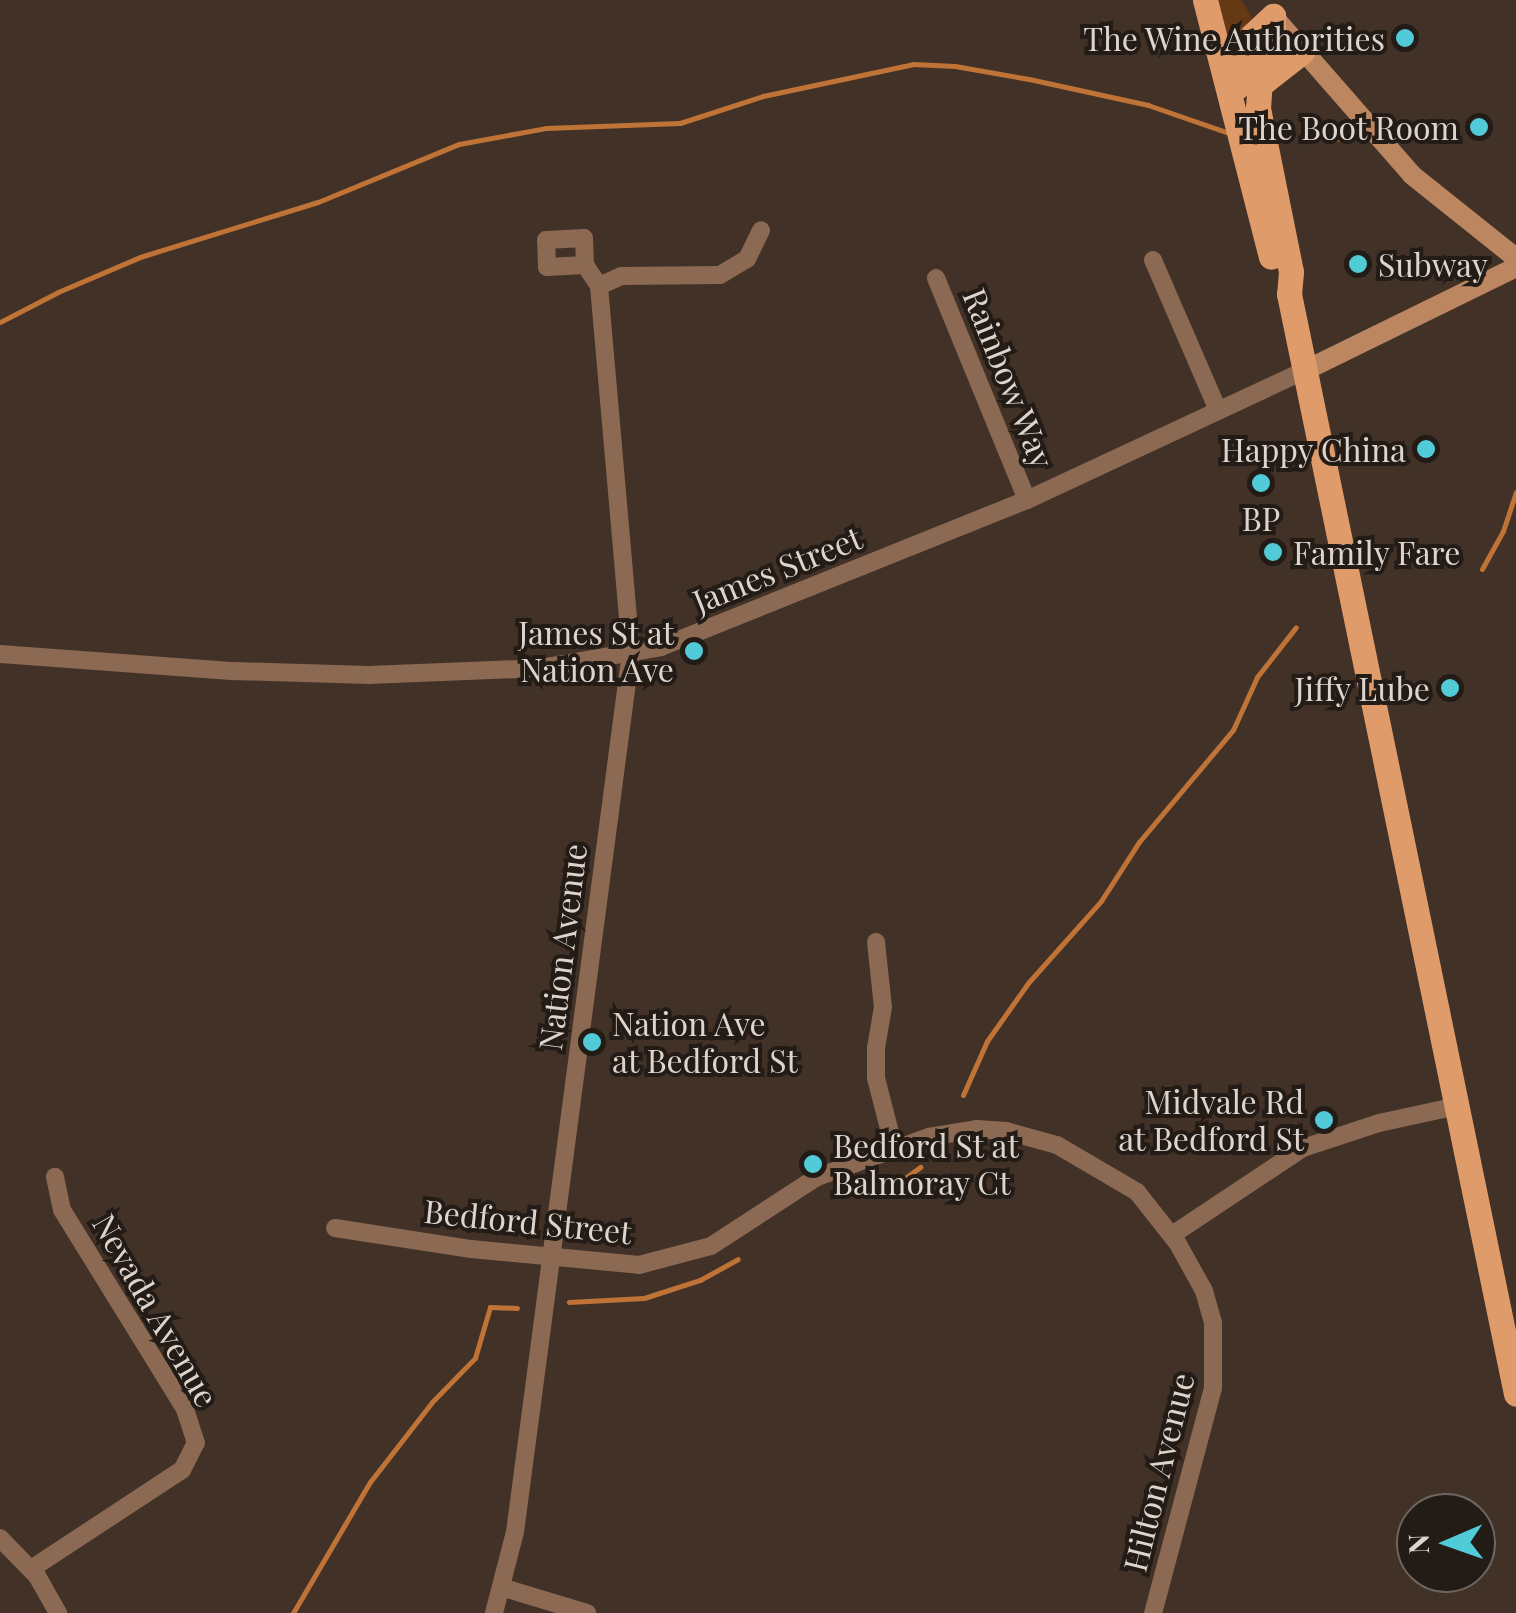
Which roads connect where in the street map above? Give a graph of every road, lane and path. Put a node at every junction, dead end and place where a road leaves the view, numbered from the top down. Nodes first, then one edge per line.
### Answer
1 (1205, 0) edge
2 (1266, 8) edge
3 (1302, 52) junction
4 (1262, 82) junction
5 (1234, 103) junction
6 (761, 230) dead end
7 (1516, 258) edge
8 (1153, 260) dead end
9 (586, 265) dead end
10 (1516, 267) edge
11 (936, 278) dead end
12 (599, 286) junction
13 (1289, 294) junction
14 (1304, 371) junction
15 (1218, 410) junction
16 (1026, 500) junction
17 (631, 652) junction
18 (0, 654) edge
19 (876, 942) dead end
20 (1457, 1106) junction
21 (894, 1148) junction
22 (56, 1176) dead end
23 (335, 1228) dead end
24 (1172, 1234) junction
25 (551, 1258) junction
26 (1516, 1394) edge
27 (0, 1538) edge
28 (30, 1568) junction
29 (504, 1588) junction
30 (58, 1613) edge
31 (494, 1613) edge
32 (587, 1613) edge
33 (1153, 1613) edge

1 - 5 main road
2 - 3 street
2 - 4 main road
2 - 5 main road
3 - 4 main road
3 - 7 street
4 - 13 main road
5 - 13 main road
6 - 12 street
8 - 15 street
9 - 12 street
10 - 14 street, James Street
11 - 16 street, Rainbow Way
12 - 17 street, Nation Avenue
13 - 14 main road
14 - 15 street, James Street
14 - 20 main road
15 - 16 street, James Street
16 - 17 street, James Street
17 - 18 street, James Street
17 - 25 street, Nation Avenue
19 - 21 street
20 - 24 street
20 - 26 main road
21 - 24 street, Bedford Street
21 - 25 street, Bedford Street
22 - 28 street, Nevada Avenue
23 - 25 street, Bedford Street
24 - 33 street, Hilton Avenue
25 - 29 street, Nation Avenue
27 - 28 street
28 - 30 street
29 - 31 street, Nation Avenue
29 - 32 street

